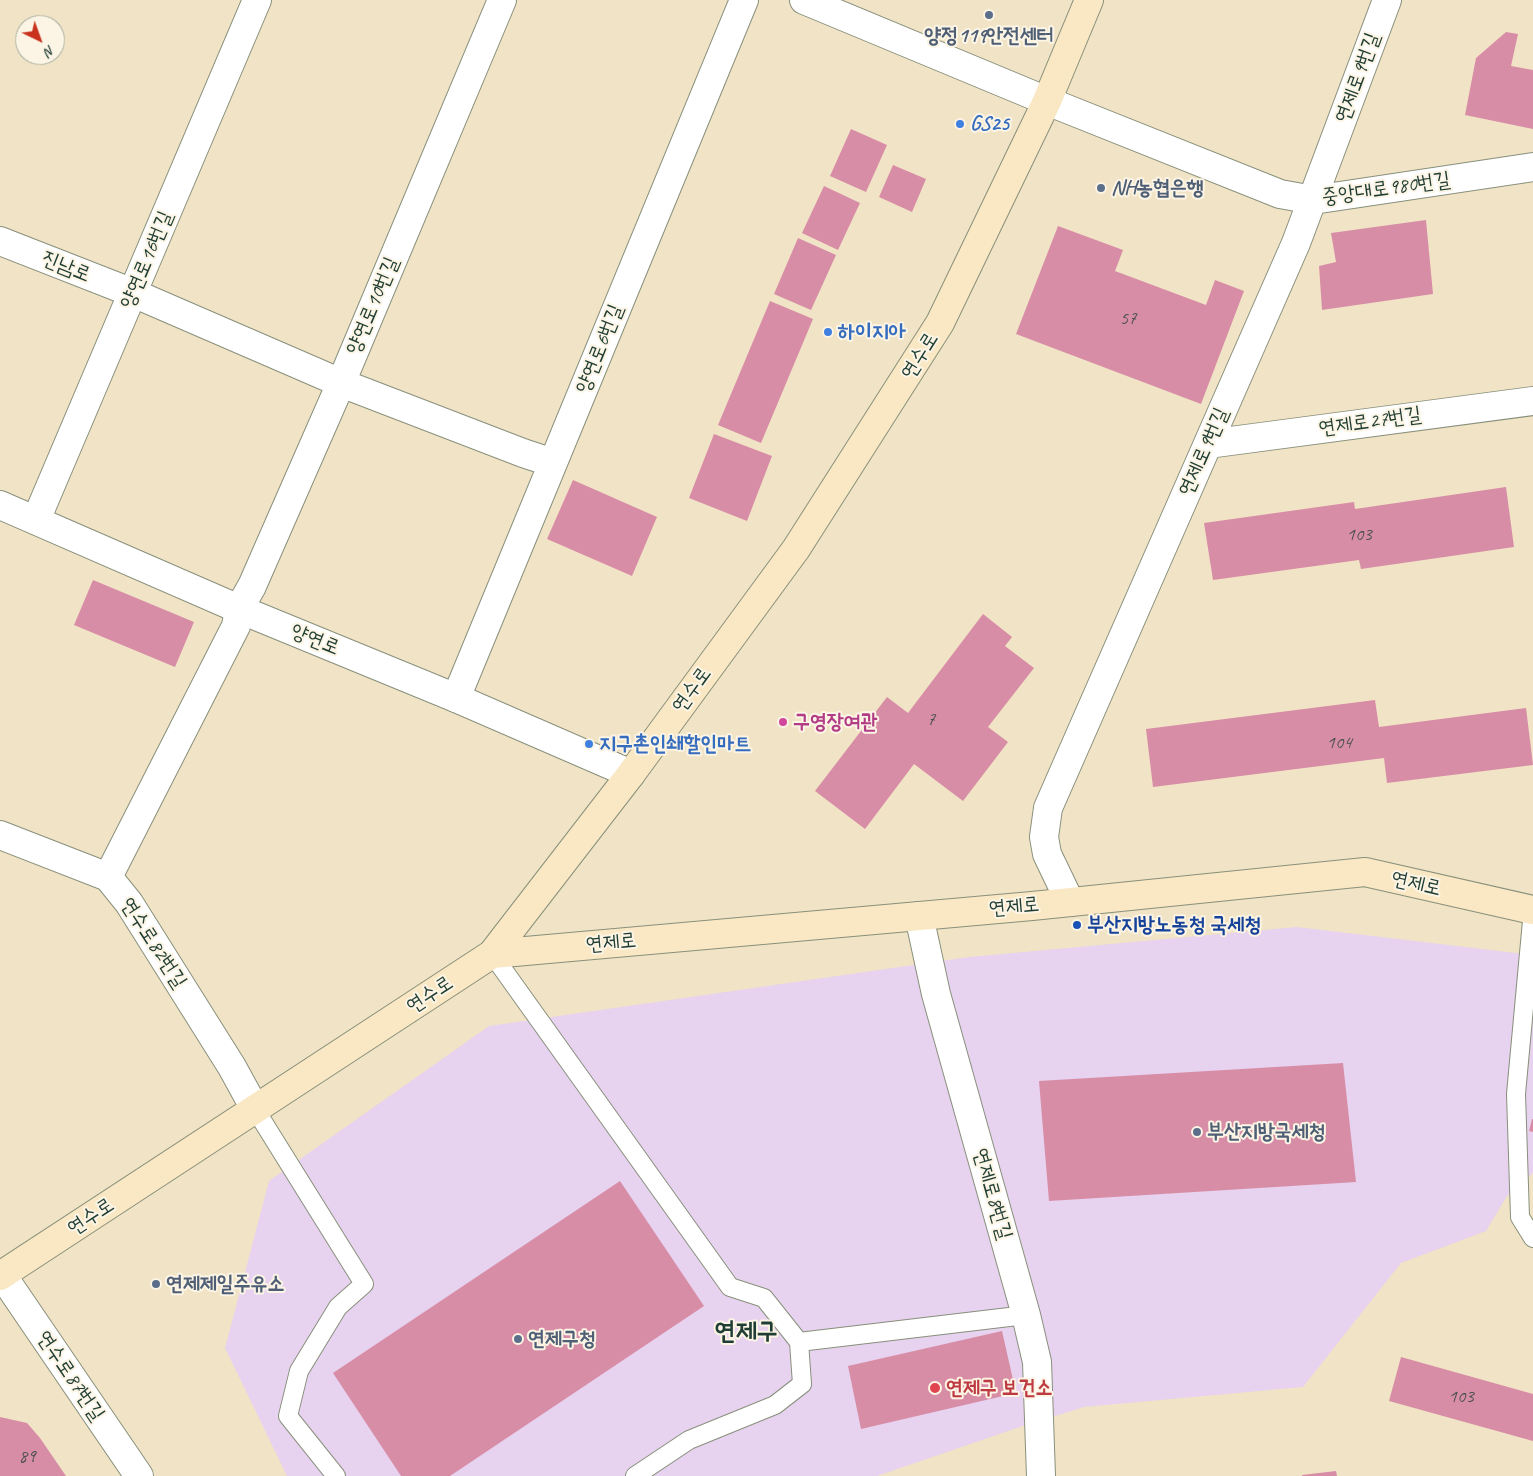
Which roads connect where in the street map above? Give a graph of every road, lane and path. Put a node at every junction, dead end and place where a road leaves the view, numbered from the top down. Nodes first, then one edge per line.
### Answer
1 (258, 0) edge
2 (502, 0) edge
3 (744, 0) edge
4 (804, 0) edge
5 (1089, 0) edge
6 (1387, 0) edge
7 (1047, 101) junction
8 (1533, 167) edge
9 (1313, 200) junction
10 (0, 241) edge
11 (133, 293) junction
12 (341, 383) junction
13 (1533, 400) edge
14 (1208, 444) junction
15 (553, 463) junction
16 (0, 505) edge
17 (36, 520) junction
18 (239, 609) junction
19 (456, 698) junction
20 (631, 774) junction
21 (0, 835) edge
22 (108, 877) junction
23 (1070, 902) junction
24 (1533, 910) edge
25 (920, 916) junction
26 (492, 954) junction
27 (255, 1109) junction
28 (1533, 1238) edge
29 (1, 1276) edge
30 (1026, 1315) junction
31 (799, 1342) junction
32 (139, 1476) edge
33 (336, 1476) edge
34 (635, 1476) edge
35 (1041, 1476) edge

1 - 11 street, 양연로16번길
2 - 12 street, 양연로10번길
3 - 15 street, 양연로6번길
4 - 7 street, 중앙대로980번길
5 - 7 main road, 연수로
6 - 9 street, 연제로9번길
7 - 9 street, 중앙대로980번길
7 - 20 main road, 연수로
8 - 9 street, 중앙대로980번길
9 - 14 street, 연제로9번길
10 - 11 street, 진남로
11 - 12 street, 진남로
11 - 17 street, 양연로16번길
12 - 15 street, 진남로
12 - 18 street, 양연로10번길
13 - 14 street, 연제로27번길
14 - 23 street, 연제로9번길
15 - 19 street, 양연로6번길
16 - 17 street, 양연로
17 - 18 street, 양연로
18 - 19 street, 양연로
18 - 22 street, 양연로10번길
19 - 20 street, 양연로
20 - 26 main road, 연수로
21 - 22 street, 연수로82번길
22 - 27 street, 연수로82번길
23 - 24 main road, 연제로
23 - 25 main road, 연제로
24 - 28 lane
25 - 26 main road, 연제로
25 - 30 street, 연제로8번길
26 - 27 main road, 연수로
26 - 31 lane
27 - 29 main road, 연수로
27 - 33 lane
29 - 32 street, 연수로87번길
30 - 31 lane
30 - 35 street, 연제로8번길
31 - 34 lane

